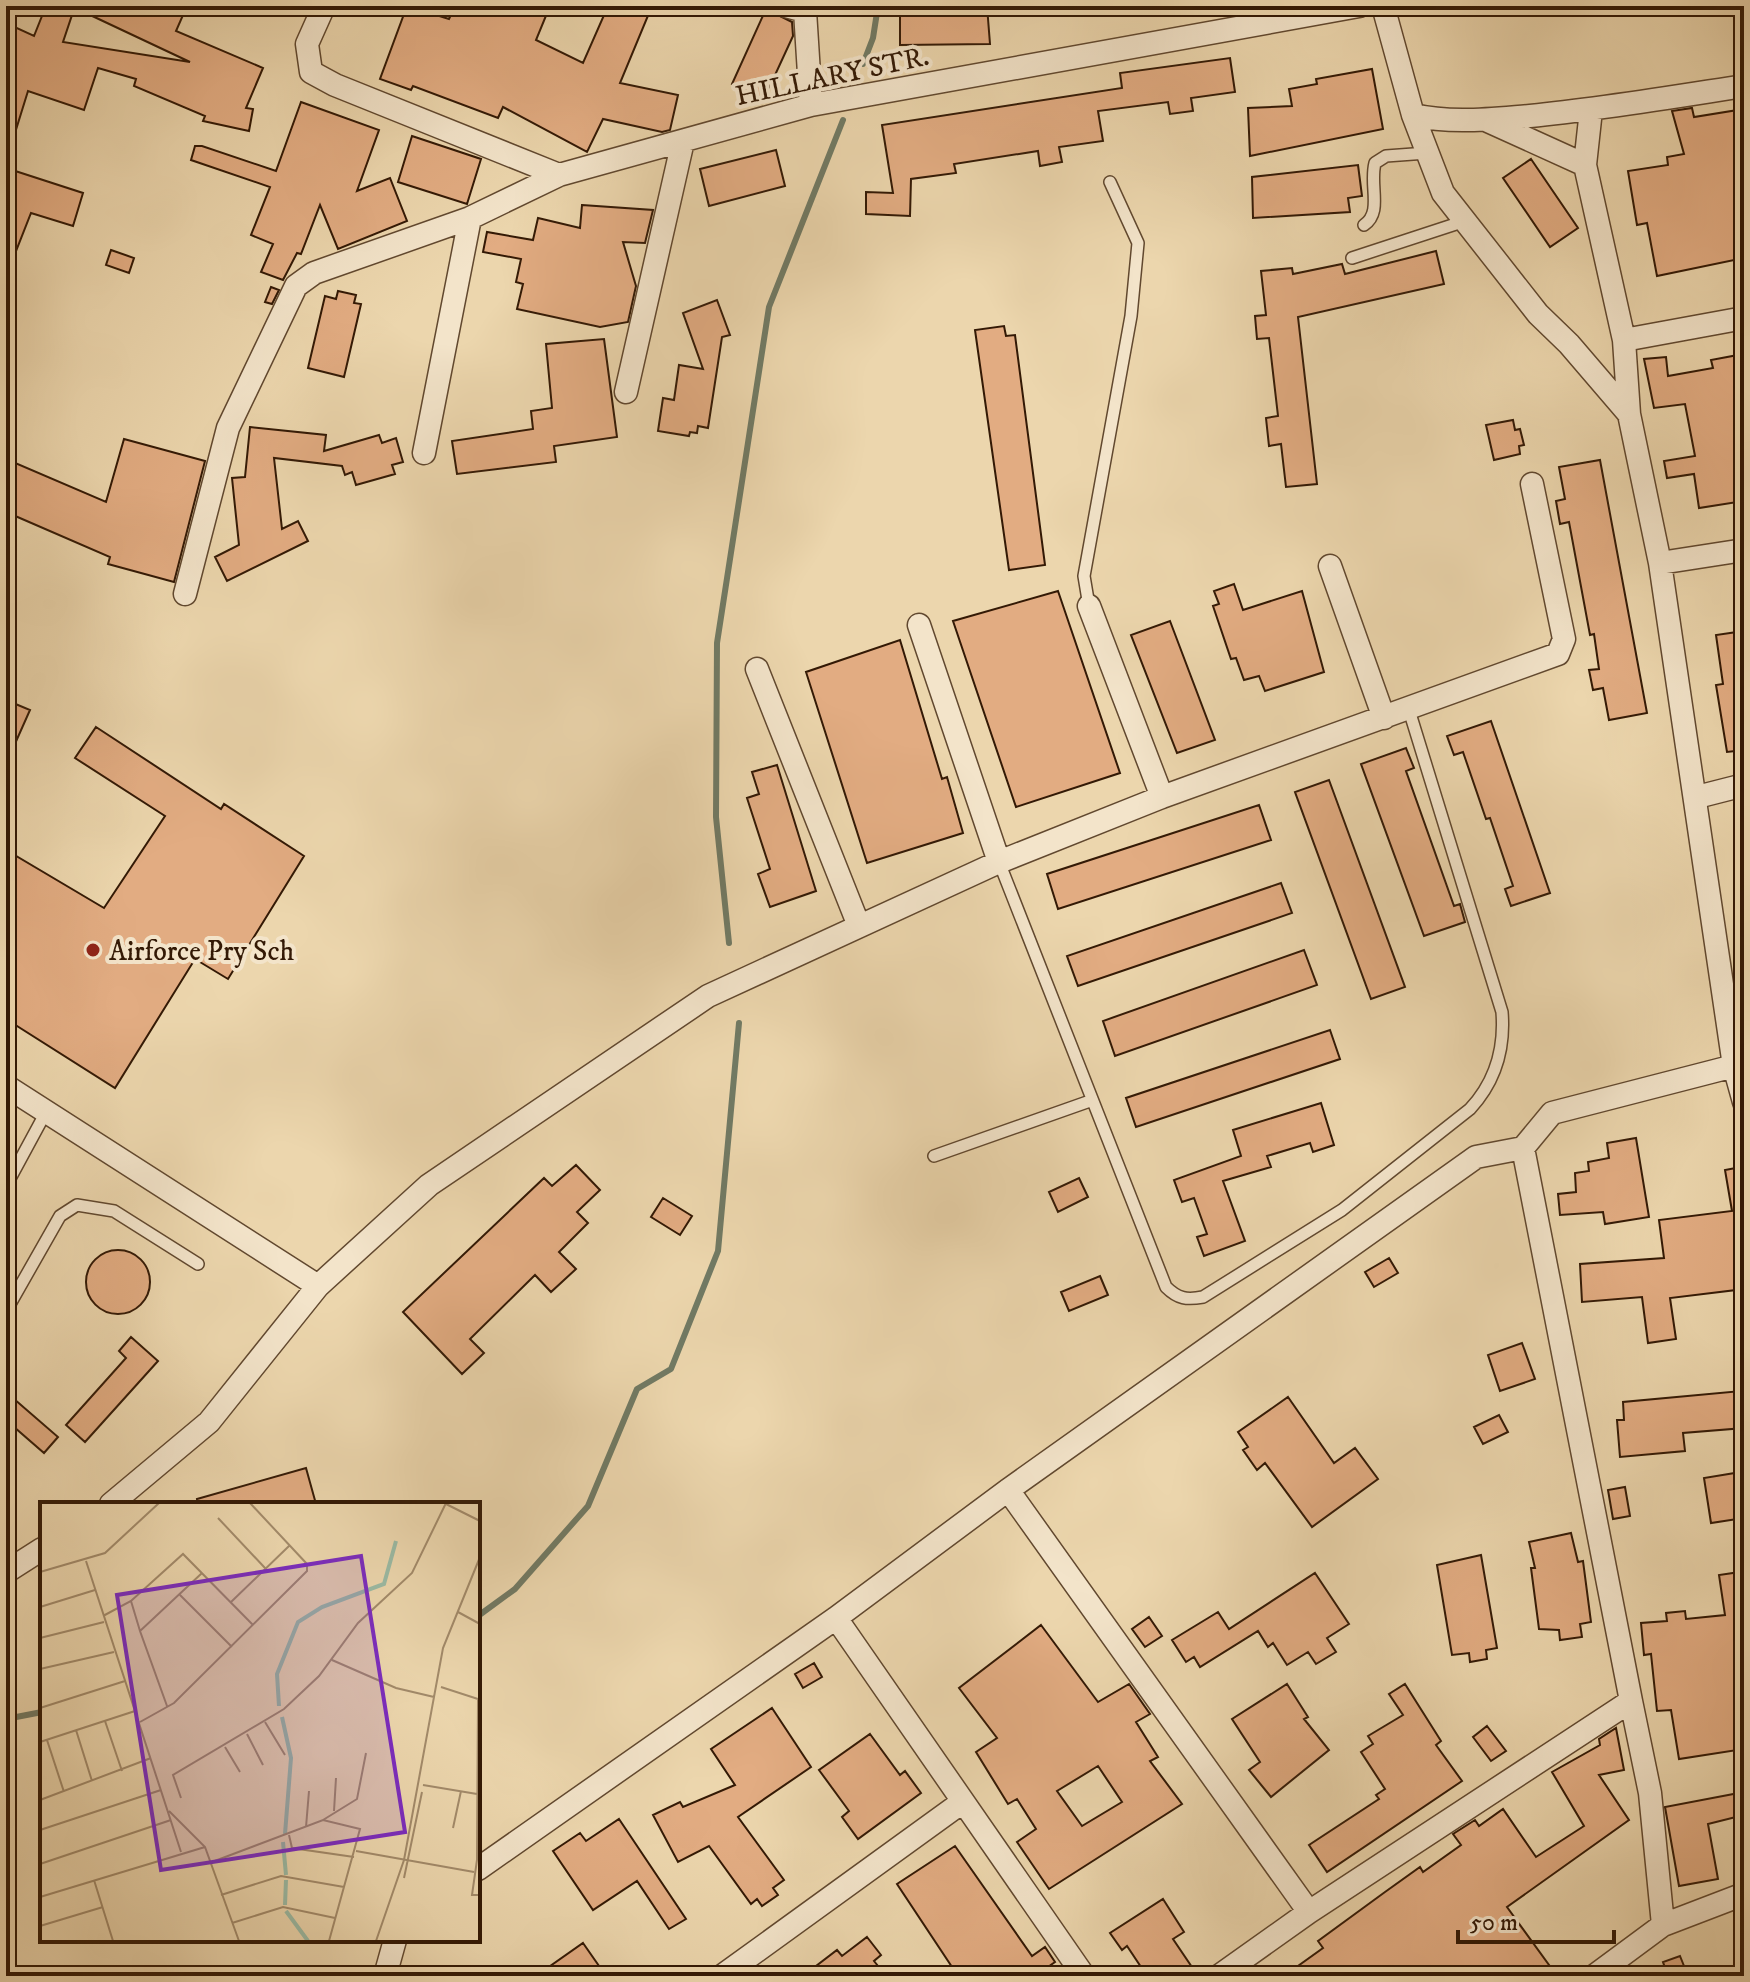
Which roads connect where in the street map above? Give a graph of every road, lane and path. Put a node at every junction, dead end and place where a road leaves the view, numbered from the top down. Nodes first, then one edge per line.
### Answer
1 (324, 6) edge
2 (786, 6) edge
3 (1359, 6) edge
4 (1383, 6) edge
5 (1744, 86) edge
6 (811, 105) junction
7 (1591, 110) junction
8 (1413, 115) junction
9 (1484, 120) junction
10 (683, 141) junction
11 (1427, 153) junction
12 (1585, 165) junction
13 (559, 175) junction
14 (1110, 182) dead end
15 (470, 218) junction
16 (1465, 221) junction
17 (1364, 225) dead end
18 (1352, 258) dead end
19 (1744, 318) edge
20 (1624, 340) junction
21 (626, 392) dead end
22 (1629, 414) junction
23 (424, 453) dead end
24 (1532, 484) dead end
25 (1744, 550) edge
26 (1660, 563) junction
27 (1330, 566) dead end
28 (185, 594) dead end
29 (1089, 606) joint
30 (919, 625) dead end
31 (757, 669) dead end
32 (1409, 710) junction
33 (1384, 718) junction
34 (1744, 785) edge
35 (1162, 797) junction
36 (1697, 797) junction
37 (999, 862) junction
38 (859, 926) junction
39 (1734, 1066) junction
40 (6, 1086) edge
41 (1090, 1101) junction
42 (1744, 1102) edge
43 (46, 1112) junction
44 (1523, 1148) junction
45 (934, 1156) dead end
46 (6, 1186) edge
47 (198, 1264) dead end
48 (318, 1286) junction
49 (8, 1304) edge
50 (1008, 1490) junction
51 (113, 1502) edge
52 (40, 1550) edge
53 (6, 1572) edge
54 (836, 1618) junction
55 (1631, 1701) junction
56 (961, 1803) junction
57 (480, 1868) edge
58 (1744, 1894) edge
59 (1309, 1912) junction
60 (1663, 1925) junction
61 (394, 1942) edge
62 (385, 1976) edge
63 (722, 1976) edge
64 (1084, 1976) edge
65 (1219, 1976) edge
66 (1594, 1976) edge

1 - 13 street
2 - 6 street
3 - 6 street, HILLARY STR.
4 - 8 street
5 - 7 street
6 - 10 street, HILLARY STR.
7 - 9 street
7 - 12 street
8 - 9 street
8 - 11 street
9 - 12 street
10 - 13 street, HILLARY STR.
10 - 21 street
11 - 16 street
11 - 17 lane
12 - 20 street
13 - 15 street, HILLARY STR.
14 - 29 lane
15 - 23 street
15 - 28 street, HILLARY STR.
16 - 18 lane
16 - 22 street
19 - 20 street
20 - 22 street
22 - 26 street
24 - 32 street
25 - 26 street
26 - 36 street
27 - 33 street
29 - 35 street
30 - 37 street
31 - 38 street
32 - 33 street
32 - 41 lane
33 - 35 street
34 - 36 street
35 - 37 street
36 - 39 street
37 - 38 street
37 - 41 lane
38 - 48 street
39 - 42 street
39 - 44 street
40 - 43 street
41 - 45 lane
43 - 46 lane
43 - 48 street
44 - 50 street
44 - 55 street
47 - 49 lane
48 - 51 street
50 - 54 street
50 - 59 street
52 - 53 street
54 - 56 street
54 - 57 street
55 - 59 street
55 - 60 street
56 - 63 street
56 - 64 street
58 - 60 street
59 - 65 street
60 - 66 street
61 - 62 street

